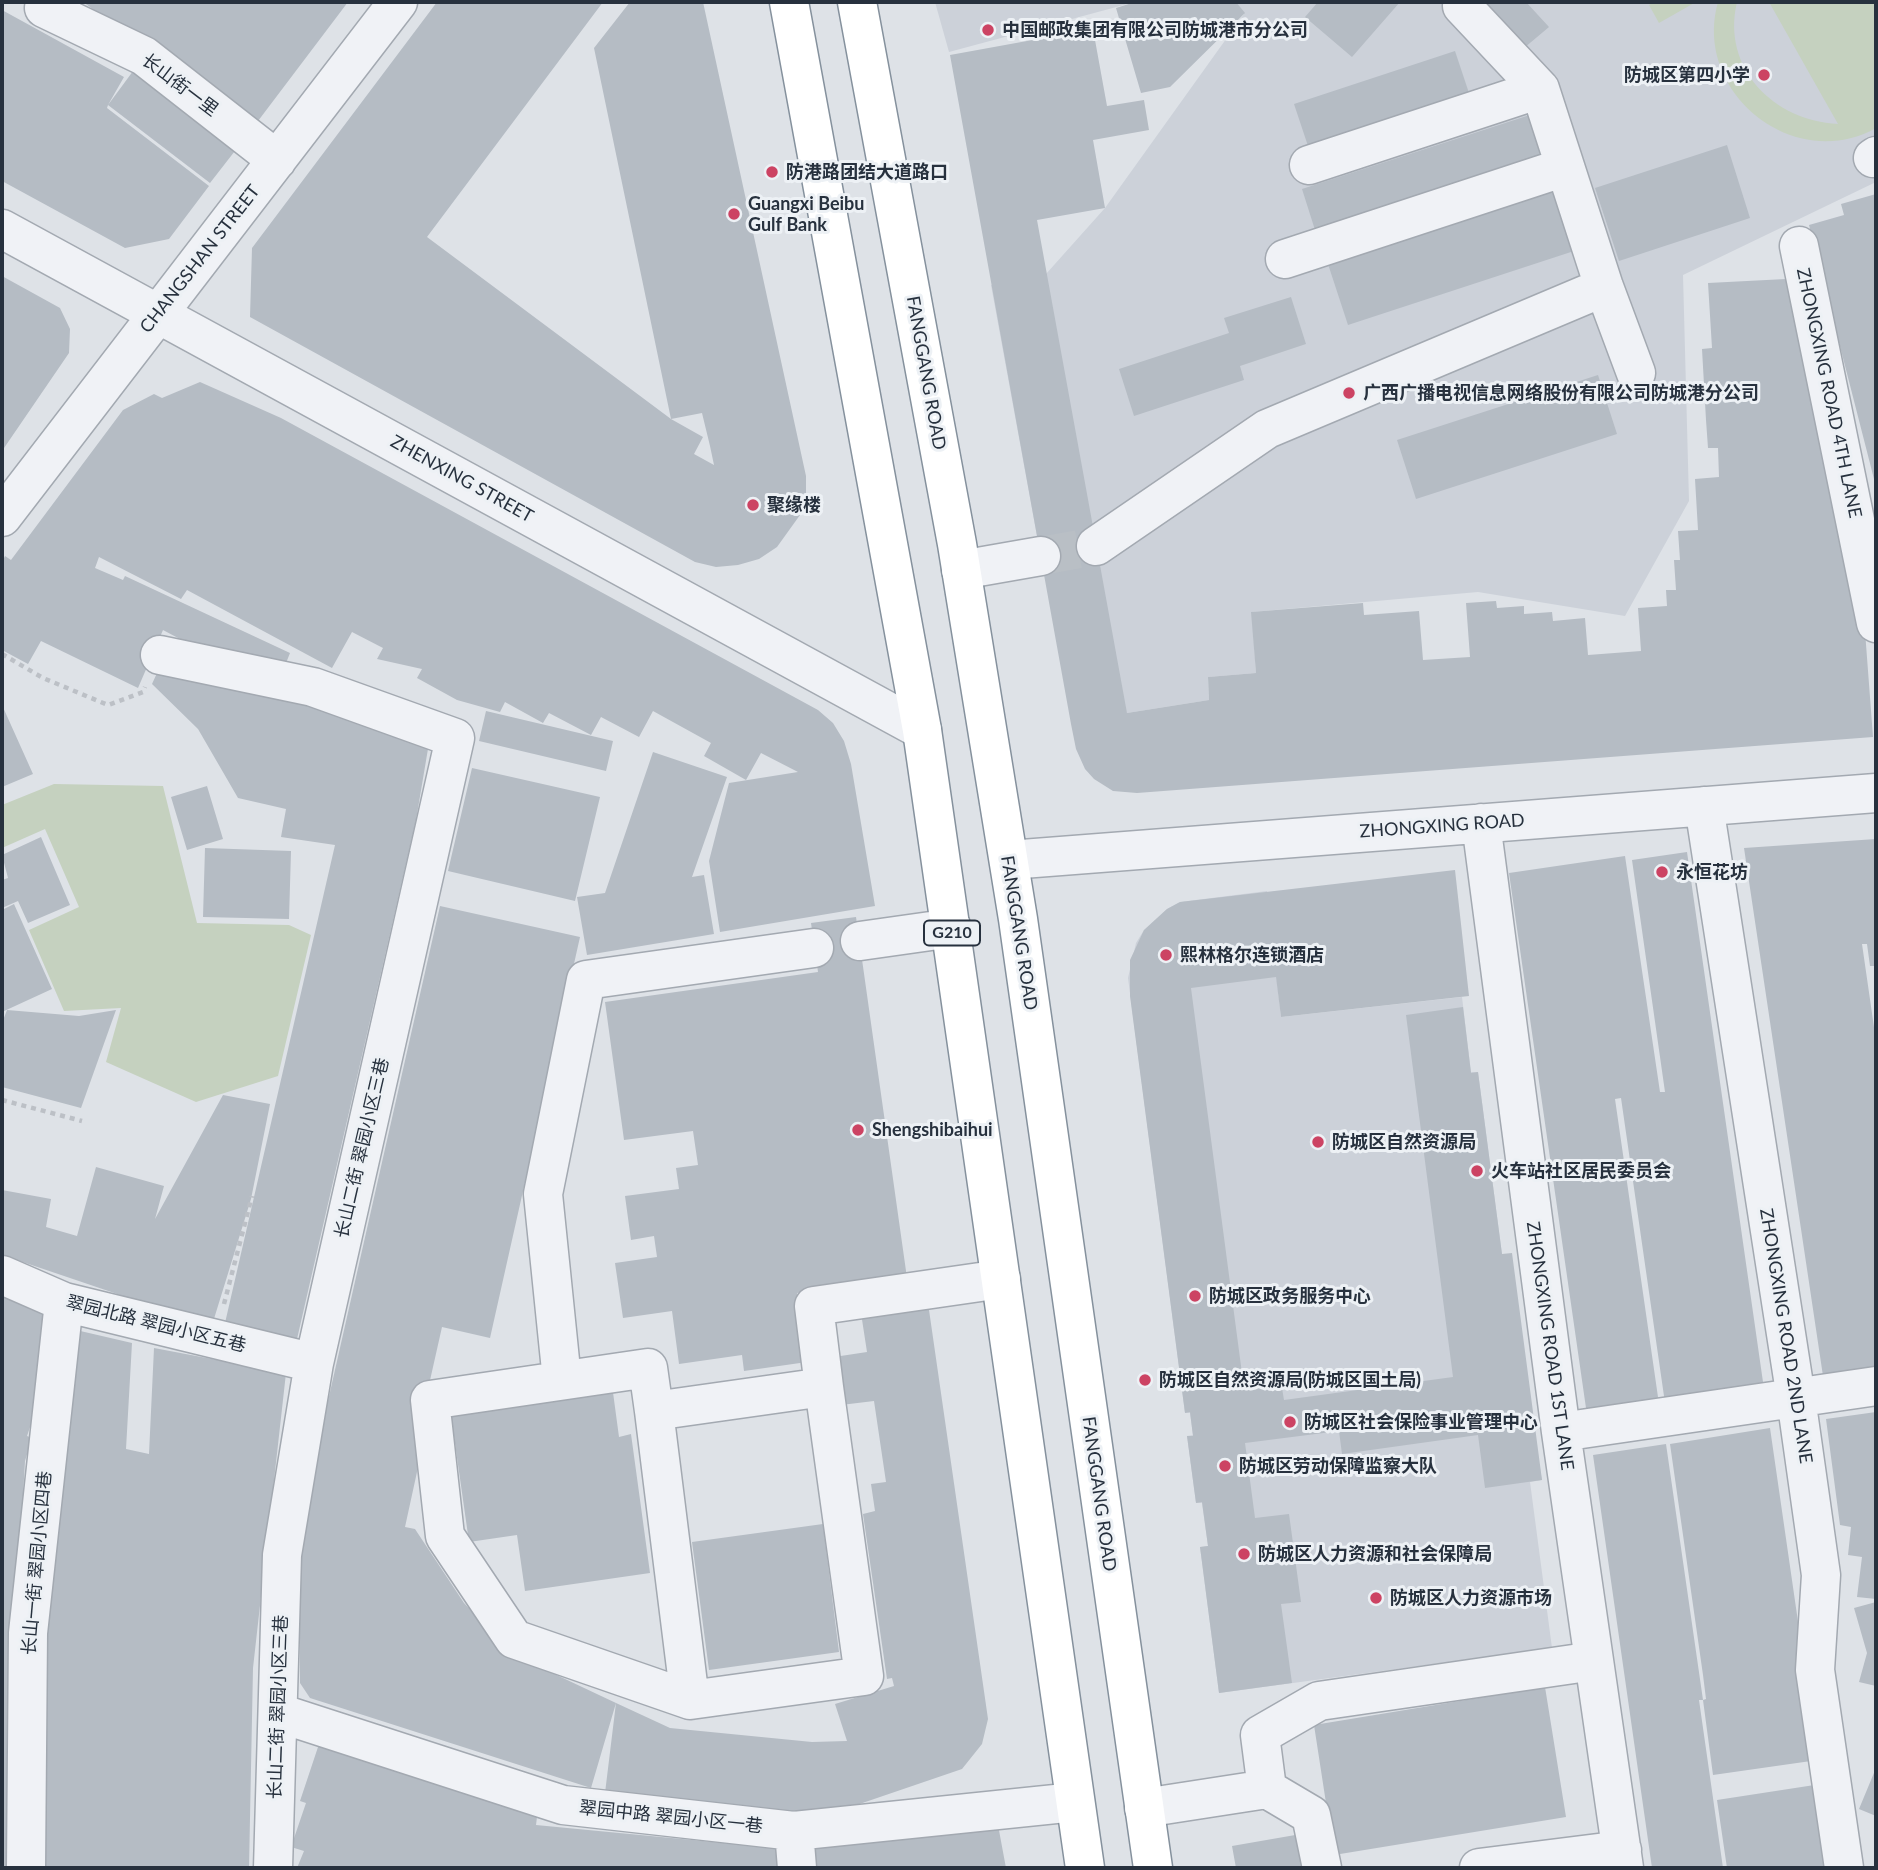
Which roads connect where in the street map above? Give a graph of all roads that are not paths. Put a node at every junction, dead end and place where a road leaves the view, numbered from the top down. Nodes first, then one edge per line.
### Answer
1 (48, 2) edge
2 (398, 2) edge
3 (857, 2) edge
4 (1462, 6) dead end
5 (790, 7) edge
6 (1540, 89) junction
7 (277, 160) junction
8 (1309, 165) dead end
9 (1565, 167) junction
10 (2, 229) edge
11 (1799, 246) dead end
12 (1285, 259) dead end
13 (1604, 288) junction
14 (158, 314) junction
15 (1636, 373) dead end
16 (2, 516) edge
17 (1096, 546) tunnel mouth
18 (1041, 556) tunnel mouth
19 (961, 570) junction
20 (1876, 623) edge
21 (160, 655) dead end
22 (922, 730) junction
23 (1876, 793) edge
24 (1704, 806) junction
25 (1481, 823) junction
26 (1009, 860) junction
27 (951, 928) junction
28 (860, 942) dead end
29 (814, 948) dead end
30 (2, 1275) edge
31 (1001, 1279) junction
32 (64, 1302) junction
33 (314, 1363) junction
34 (562, 1380) junction
35 (1876, 1386) edge
36 (824, 1387) junction
37 (1797, 1398) junction
38 (654, 1411) junction
39 (1561, 1432) junction
40 (1594, 1661) junction
41 (690, 1700) junction
42 (279, 1713) junction
43 (1267, 1788) junction
44 (1075, 1802) junction
45 (1144, 1808) junction
46 (794, 1831) junction
47 (1623, 1859) edge
48 (26, 1868) edge
49 (273, 1868) edge
50 (797, 1868) edge
51 (1085, 1868) edge
52 (1153, 1868) edge
53 (1322, 1868) edge
54 (1479, 1868) edge
55 (1844, 1868) edge

1 - 7 street, 长山街一里
2 - 7 street, CHANGSHAN STREET
3 - 19 highway, FANGGANG ROAD
4 - 6 street
5 - 22 highway, G210
6 - 8 street
6 - 9 street
7 - 14 street, CHANGSHAN STREET
9 - 12 street
9 - 13 street
10 - 14 street, ZHENXING STREET
11 - 20 street, ZHONGXING ROAD 4TH LANE
13 - 15 street
13 - 17 street
14 - 16 street, CHANGSHAN STREET
14 - 22 street, ZHENXING STREET
18 - 19 street
19 - 26 highway, FANGGANG ROAD
21 - 33 street, 长山二街 翠园小区三巷
22 - 27 highway, G210
23 - 24 street, ZHONGXING ROAD
24 - 25 street, ZHONGXING ROAD
24 - 37 street, ZHONGXING ROAD 2ND LANE
25 - 26 street, ZHONGXING ROAD
25 - 39 street, ZHONGXING ROAD 1ST LANE
26 - 45 highway, FANGGANG ROAD
27 - 28 street
27 - 31 highway, G210
29 - 34 street
30 - 32 street, 翠园北路 翠园小区五巷
31 - 36 street
31 - 44 highway, G210
32 - 33 street, 翠园北路 翠园小区五巷
32 - 48 street, 长山一街 翠园小区四巷
33 - 42 street, 长山二街 翠园小区三巷
34 - 38 street
34 - 41 street
35 - 37 street
36 - 38 street
36 - 41 street
37 - 39 street
37 - 55 street, ZHONGXING ROAD 2ND LANE
38 - 41 street
39 - 40 street, ZHONGXING ROAD 1ST LANE
40 - 43 street
40 - 47 street, ZHONGXING ROAD 1ST LANE
42 - 46 street, 翠园中路 翠园小区一巷
42 - 49 street, 长山二街 翠园小区三巷
43 - 45 street
43 - 53 street
44 - 46 street, 翠园中路 翠园小区一巷
44 - 51 highway, G210
45 - 52 highway, FANGGANG ROAD
46 - 50 street
47 - 54 street

